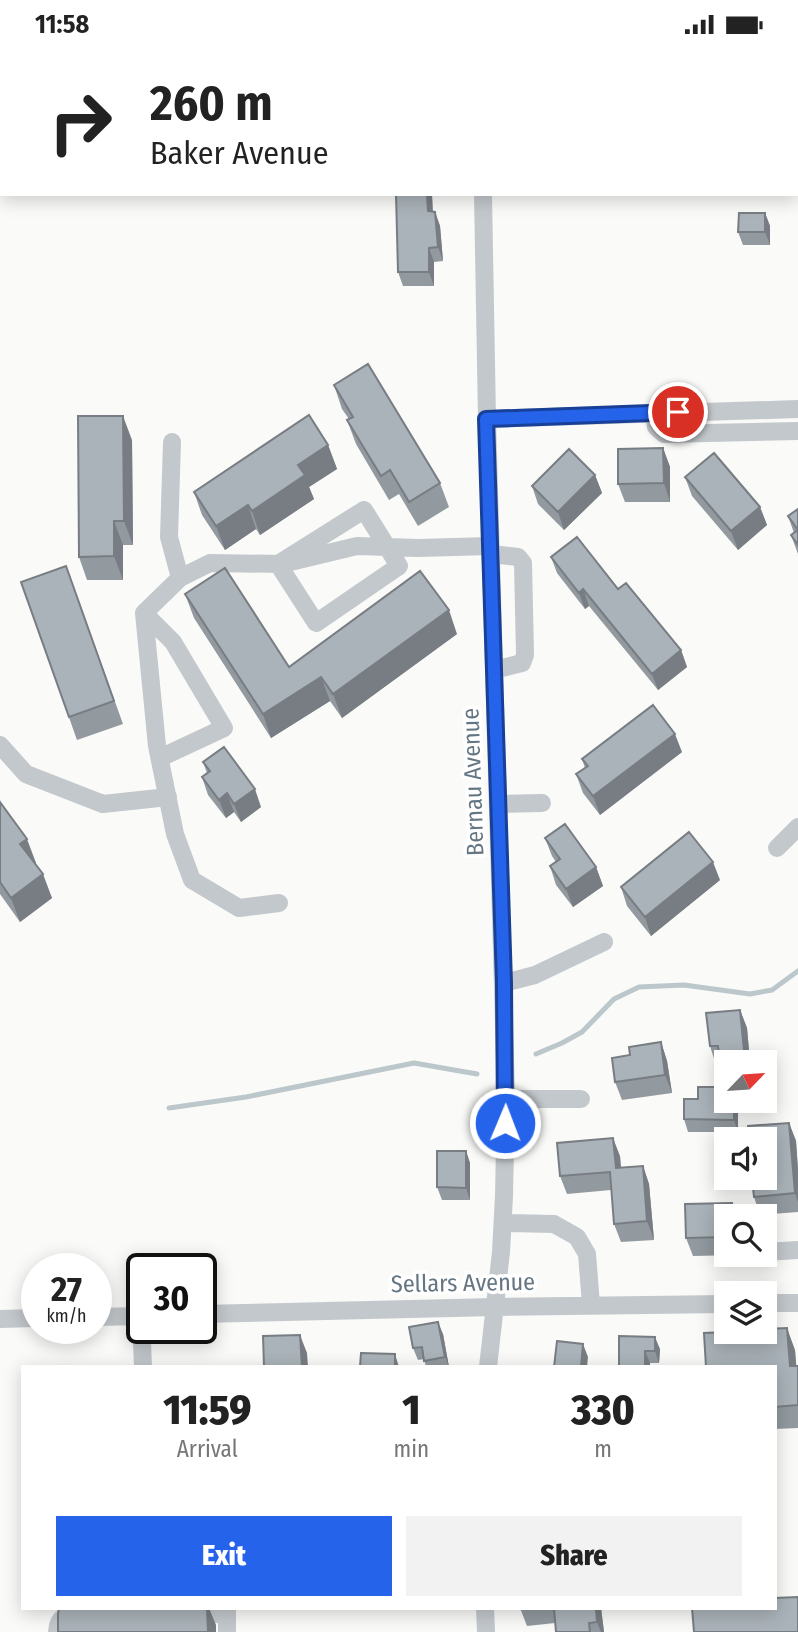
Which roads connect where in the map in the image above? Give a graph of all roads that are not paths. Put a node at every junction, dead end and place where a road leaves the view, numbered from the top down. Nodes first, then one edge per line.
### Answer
1 (483, 196) edge
2 (798, 409) edge
3 (654, 413) junction
4 (486, 419) junction
5 (798, 431) edge
6 (172, 442) dead end
7 (387, 547) junction
8 (491, 550) junction
9 (278, 564) junction
10 (180, 578) junction
11 (144, 613) junction
12 (494, 670) junction
13 (0, 745) edge
14 (160, 758) junction
15 (168, 797) junction
16 (542, 803) dead end
17 (498, 804) junction
18 (798, 827) edge
19 (777, 848) dead end
20 (279, 903) dead end
21 (604, 943) dead end
22 (504, 983) junction
23 (506, 1099) junction
24 (581, 1099) dead end
25 (503, 1223) junction
26 (798, 1250) edge
27 (777, 1251) edge
28 (777, 1303) edge
29 (798, 1303) edge
30 (714, 1304) edge
31 (591, 1305) junction
32 (494, 1307) junction
33 (217, 1314) edge
34 (21, 1318) edge
35 (0, 1319) edge
36 (142, 1344) edge
37 (143, 1365) edge
38 (488, 1365) edge
39 (485, 1610) edge
40 (227, 1611) edge
41 (174, 1614) edge
42 (96, 1615) edge
43 (57, 1632) edge
44 (227, 1632) edge
45 (486, 1632) edge

1 - 4 street, Bernau Avenue
2 - 3 street
3 - 4 street
3 - 5 street
4 - 8 street, Bernau Avenue
6 - 10 street
7 - 8 street
7 - 9 street
7 - 9 street
7 - 9 street
8 - 12 street, Bernau Avenue
8 - 12 street
9 - 10 street
10 - 11 street
11 - 14 street
11 - 14 street
12 - 17 street, Bernau Avenue
13 - 15 street
14 - 15 street
15 - 20 street
16 - 17 street
17 - 22 street, Bernau Avenue
18 - 19 street
21 - 22 street
22 - 23 street, Bernau Avenue
23 - 24 street
23 - 25 street, Bernau Avenue
25 - 31 street
25 - 32 street, Bernau Avenue
26 - 27 street
28 - 29 street
30 - 31 street, Sellars Avenue
31 - 32 street, Sellars Avenue
32 - 33 street, Sellars Avenue
32 - 38 street, Bernau Avenue
34 - 35 street
36 - 37 street
39 - 45 street
40 - 41 street
40 - 44 street
42 - 43 street

